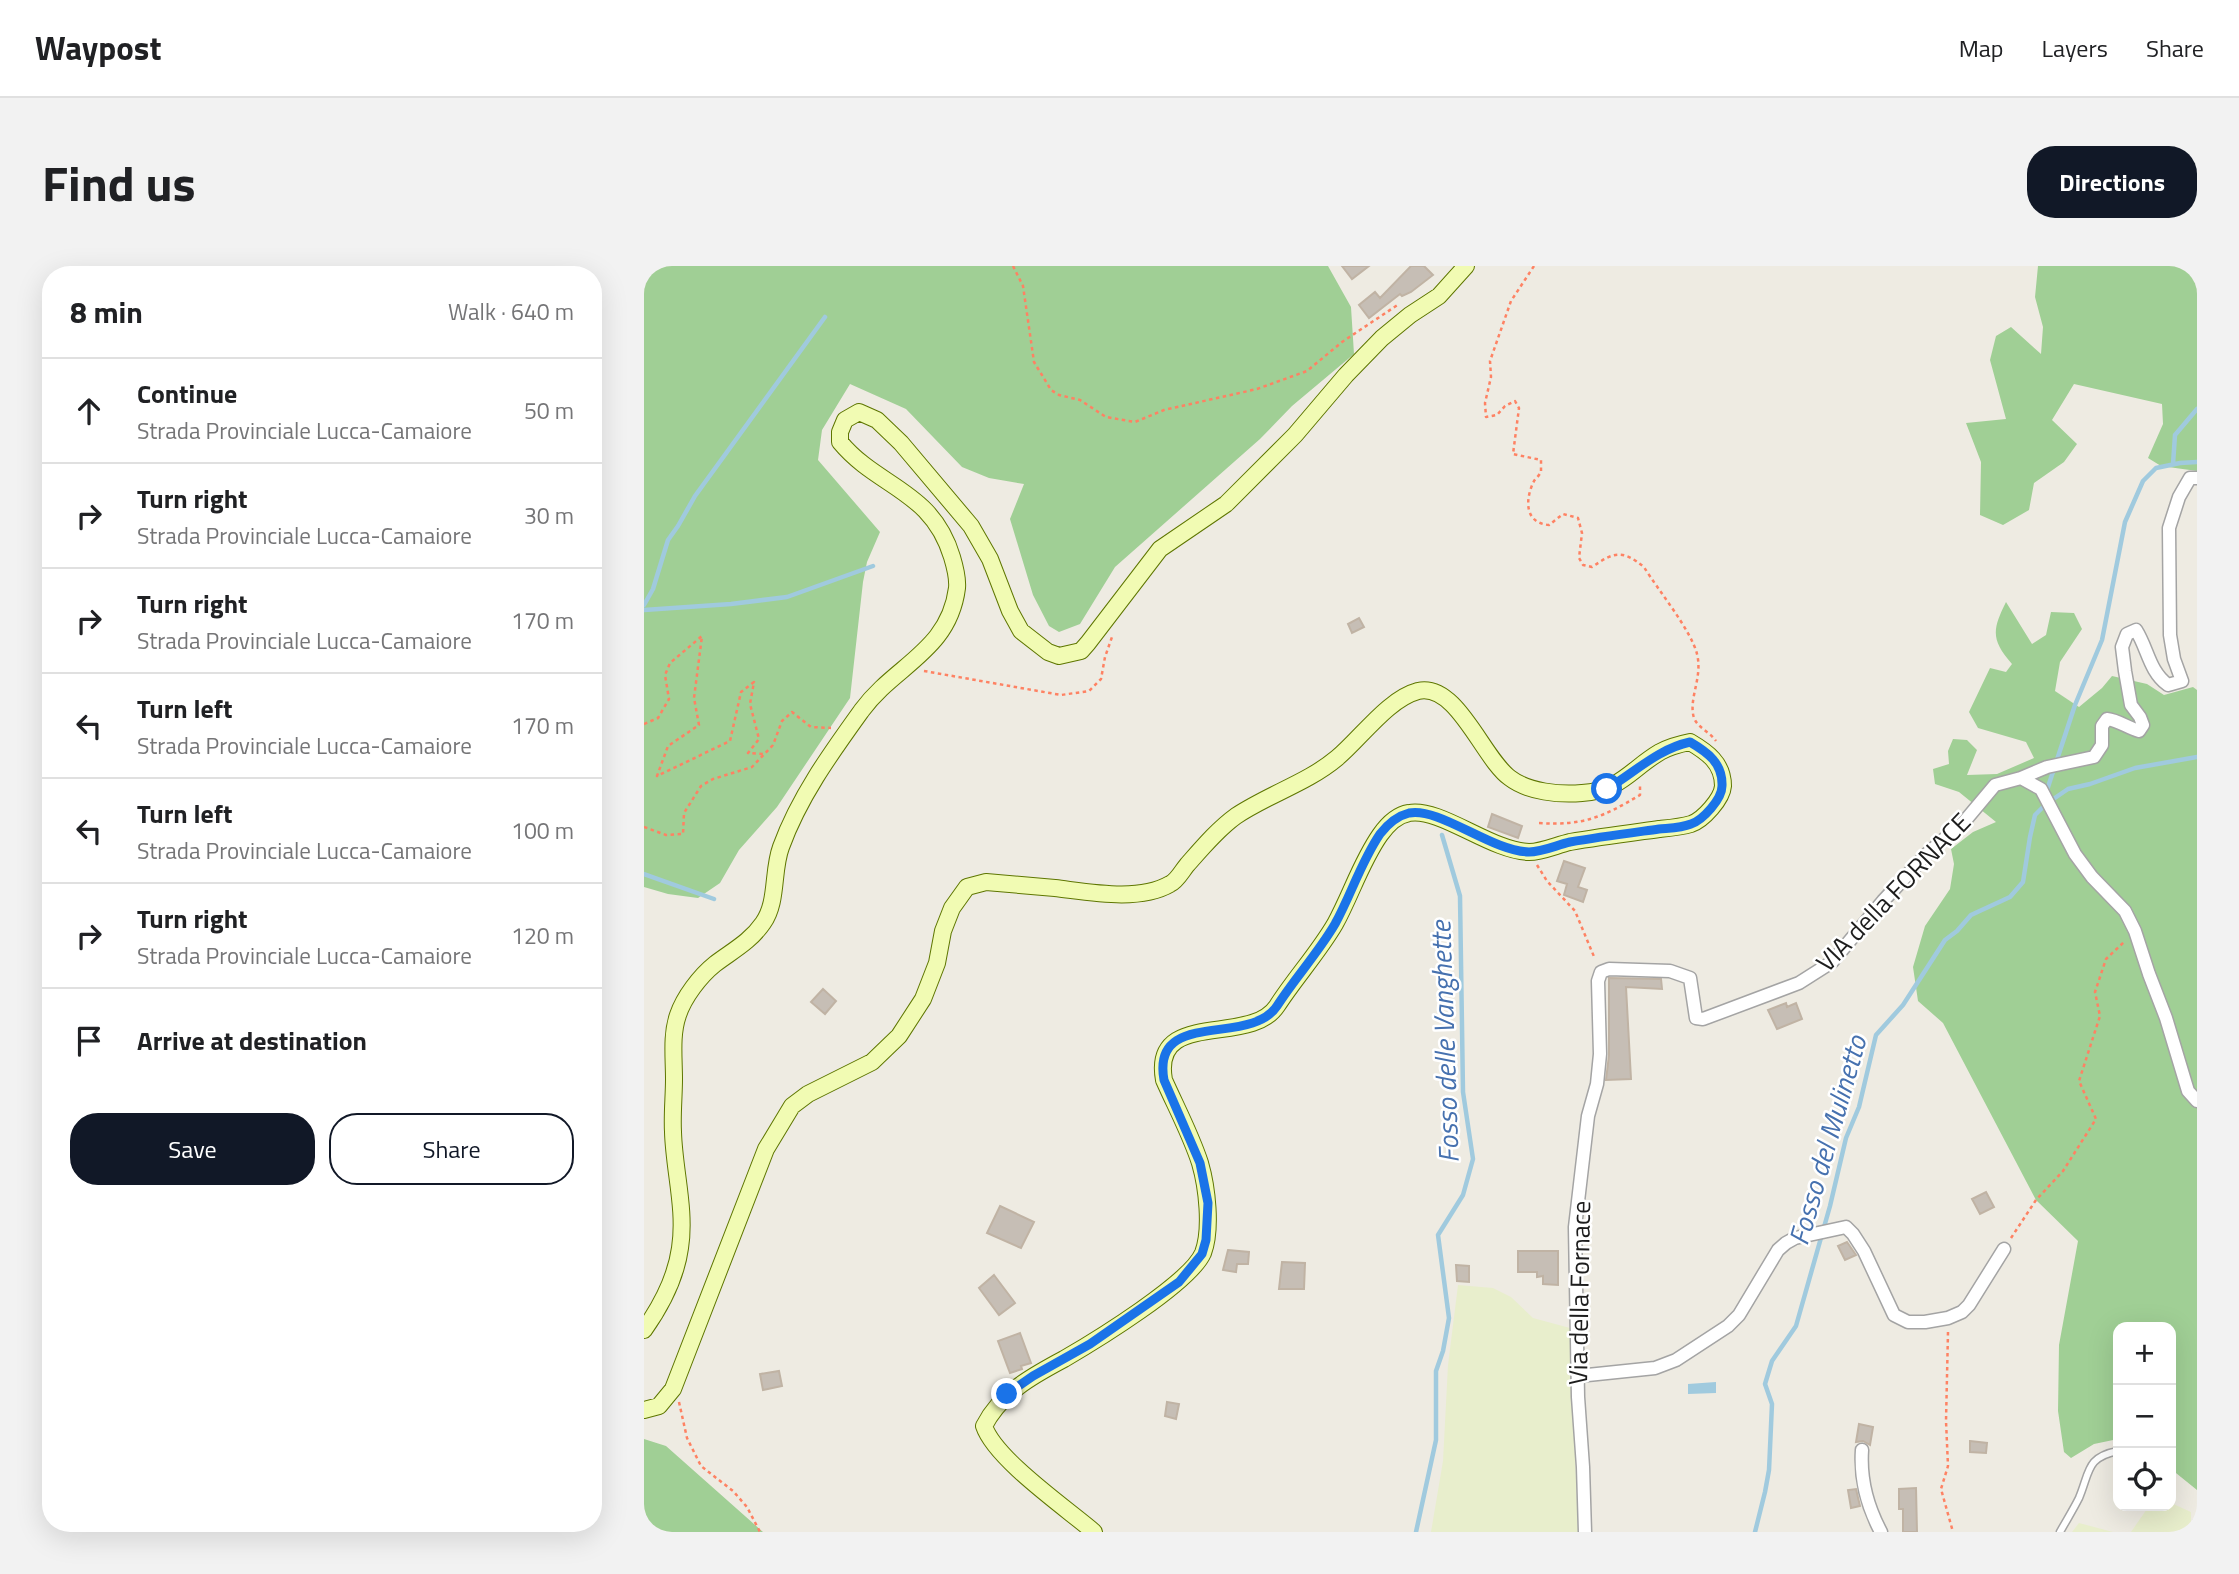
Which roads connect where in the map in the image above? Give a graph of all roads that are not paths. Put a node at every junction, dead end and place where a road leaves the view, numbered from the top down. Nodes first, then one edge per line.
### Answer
1 (1466, 266) edge
2 (2197, 478) edge
3 (2021, 778) junction
4 (1601, 972) joint
5 (2197, 1101) edge
6 (2004, 1250) road end
7 (644, 1330) edge
8 (1578, 1376) junction
9 (644, 1410) edge
10 (1862, 1450) dead end
11 (2113, 1452) edge
12 (2197, 1521) edge
13 (1094, 1532) edge
14 (1585, 1532) edge
15 (1881, 1532) edge
16 (2060, 1532) edge
17 (2193, 1532) edge

1 - 7 main road
2 - 3 street, VIA della FORNACE
3 - 4 street, VIA della FORNACE
3 - 5 street
4 - 8 street, Via della Fornace
6 - 8 street
8 - 14 street, Via della Fornace
9 - 13 main road
10 - 15 street
11 - 16 lane
12 - 17 lane

